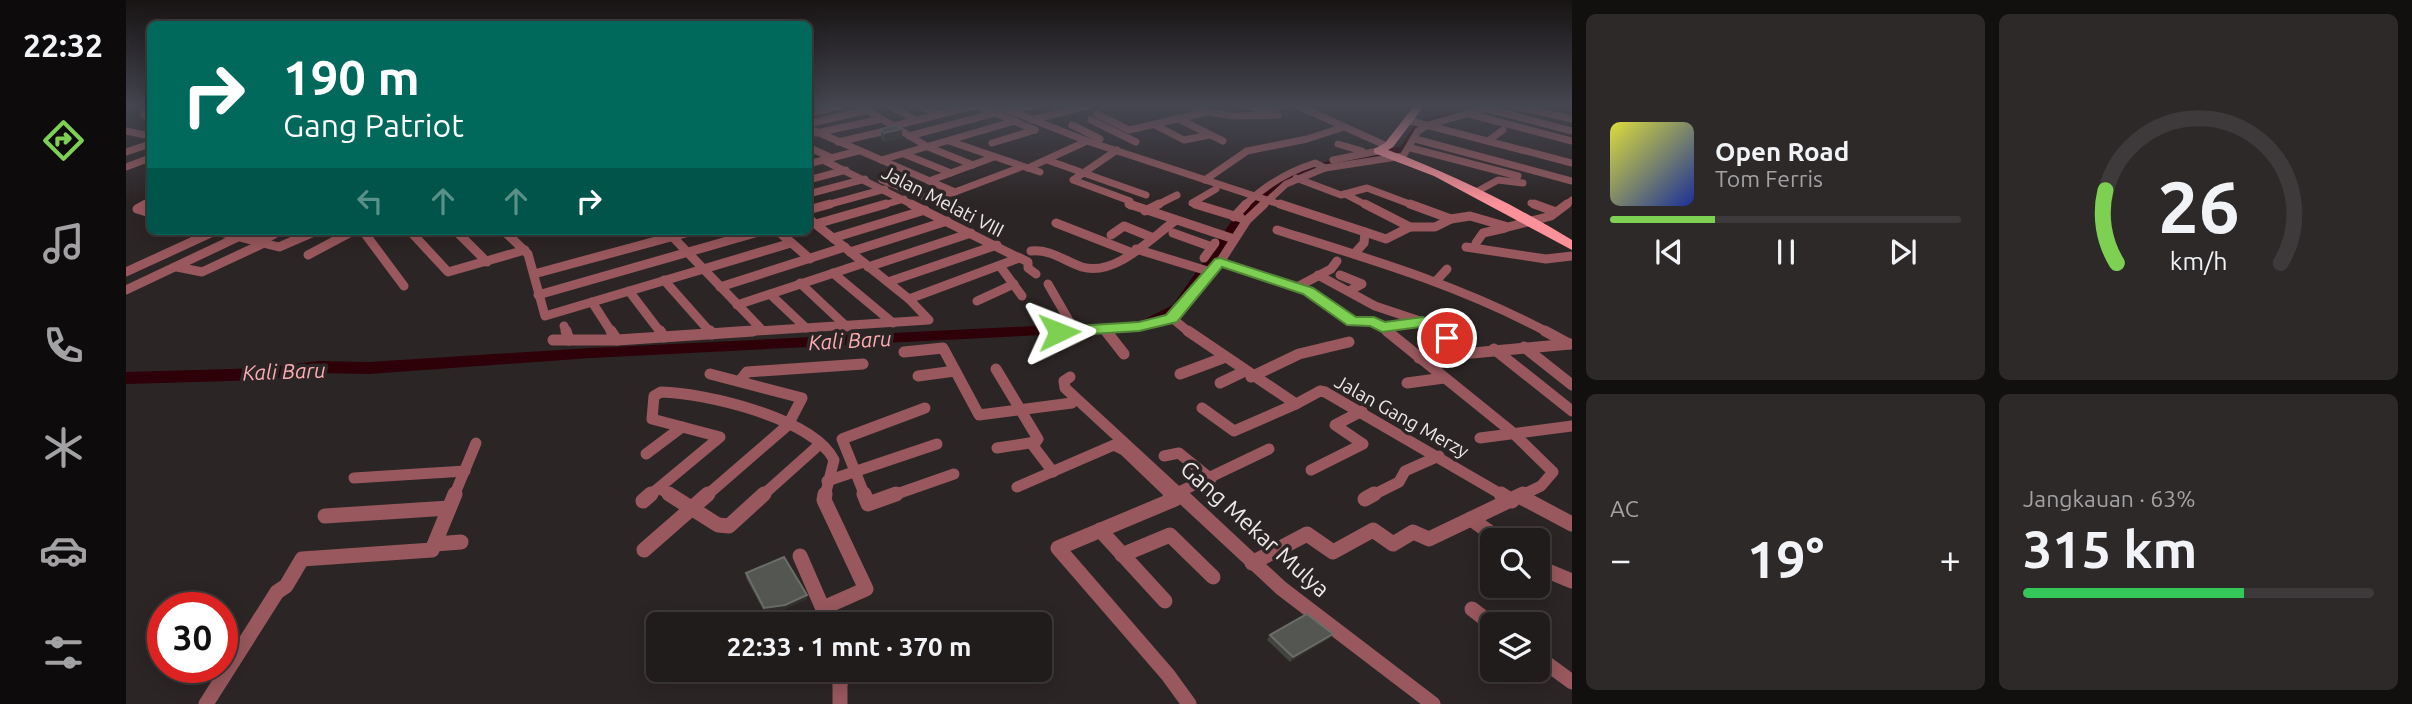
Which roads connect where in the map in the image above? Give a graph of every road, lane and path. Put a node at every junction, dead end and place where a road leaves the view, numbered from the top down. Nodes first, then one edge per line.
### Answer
1 (830, 139) edge
2 (850, 139) edge
3 (914, 139) edge
4 (955, 139) edge
5 (982, 139) edge
6 (1006, 139) edge
7 (1081, 139) edge
8 (1098, 139) edge
9 (1130, 139) edge
10 (1218, 139) edge
11 (1307, 139) edge
12 (1361, 139) edge
13 (1399, 139) edge
14 (1415, 139) joint
15 (1481, 139) edge
16 (1492, 139) edge
17 (1536, 139) edge
18 (949, 141) junction
19 (1087, 141) junction
20 (1223, 141) dead end
21 (1489, 141) junction
22 (838, 142) junction
23 (992, 143) junction
24 (1338, 144) dead end
25 (147, 145) edge
26 (928, 147) junction
27 (1006, 148) dead end
28 (1411, 148) junction
29 (812, 149) edge
30 (1117, 149) junction
31 (1524, 150) junction
32 (127, 151) edge
33 (858, 151) junction
34 (904, 153) junction
35 (1382, 153) junction
36 (994, 157) junction
37 (147, 159) edge
38 (827, 159) junction
39 (881, 160) junction
40 (1047, 160) junction
41 (812, 163) edge
42 (1572, 163) edge
43 (973, 165) junction
44 (1320, 166) junction
45 (126, 167) edge
46 (1025, 168) junction
47 (846, 170) junction
48 (1040, 172) dead end
49 (951, 173) junction
50 (1085, 174) junction
51 (1296, 178) junction
52 (812, 179) edge
53 (865, 179) junction
54 (1205, 180) junction
55 (929, 181) junction
56 (1572, 181) edge
57 (1216, 188) dead end
58 (885, 189) junction
59 (955, 192) junction
60 (1476, 192) junction
61 (812, 193) edge
62 (1345, 194) junction
63 (1146, 195) dead end
64 (1177, 195) dead end
65 (1260, 197) junction
66 (904, 199) junction
67 (1572, 200) edge
68 (1531, 203) dead end
69 (147, 204) edge
70 (812, 209) edge
71 (925, 210) junction
72 (1145, 211) junction
73 (147, 212) edge
74 (1556, 212) junction
75 (1240, 218) junction
76 (1451, 219) junction
77 (1176, 220) junction
78 (812, 221) edge
79 (947, 221) junction
80 (1534, 222) junction
81 (1056, 223) dead end
82 (1410, 227) junction
83 (1508, 227) junction
84 (1277, 230) dead end
85 (1364, 232) junction
86 (971, 233) junction
87 (1174, 233) dead end
88 (207, 235) edge
89 (231, 235) edge
90 (274, 235) edge
91 (308, 235) edge
92 (345, 235) edge
93 (366, 235) edge
94 (413, 235) edge
95 (460, 235) edge
96 (509, 235) edge
97 (667, 235) edge
98 (671, 235) edge
99 (748, 235) edge
100 (782, 235) edge
101 (1111, 235) dead end
102 (238, 237) junction
103 (1151, 237) junction
104 (1227, 237) junction
105 (833, 238) junction
106 (791, 243) junction
107 (1476, 243) dead end
108 (260, 244) junction
109 (997, 245) junction
110 (1572, 246) edge
111 (1212, 247) junction
112 (1466, 247) dead end
113 (847, 249) junction
114 (525, 250) junction
115 (1031, 251) dead end
116 (1133, 251) junction
117 (687, 253) junction
118 (1354, 254) junction
119 (307, 255) dead end
120 (1572, 256) edge
121 (1018, 257) junction
122 (1204, 258) dead end
123 (810, 259) junction
124 (1338, 261) dead end
125 (487, 262) junction
126 (1220, 262) junction
127 (866, 265) junction
128 (1000, 266) junction
129 (177, 267) junction
130 (703, 269) junction
131 (1447, 269) dead end
132 (1206, 270) junction
133 (126, 272) edge
134 (833, 273) junction
135 (534, 274) junction
136 (1036, 274) dead end
137 (1318, 275) junction
138 (1340, 275) dead end
139 (664, 280) junction
140 (1437, 280) junction
141 (888, 282) junction
142 (800, 283) junction
143 (1014, 284) junction
144 (1048, 284) dead end
145 (404, 286) dead end
146 (720, 287) junction
147 (1297, 287) junction
148 (126, 290) edge
149 (629, 291) junction
150 (1349, 291) junction
151 (770, 294) junction
152 (538, 295) junction
153 (1021, 296) dead end
154 (909, 299) junction
155 (977, 301) dead end
156 (592, 302) junction
157 (737, 305) junction
158 (1171, 318) junction
159 (1423, 322) junction
160 (892, 323) junction
161 (564, 326) dead end
162 (847, 327) junction
163 (1382, 327) junction
164 (806, 328) junction
165 (762, 330) junction
166 (1074, 330) junction
167 (1105, 330) junction
168 (1059, 332) dead end
169 (712, 334) junction
170 (664, 337) junction
171 (553, 340) dead end
172 (569, 340) junction
173 (617, 340) junction
174 (1349, 342) dead end
175 (1571, 344) edge
176 (1524, 347) junction
177 (1494, 349) junction
178 (1468, 351) junction
179 (904, 352) dead end
180 (1124, 354) dead end
181 (1223, 358) junction
182 (1419, 358) junction
183 (863, 364) dead end
184 (996, 369) dead end
185 (955, 371) junction
186 (710, 374) dead end
187 (1180, 374) dead end
188 (1247, 375) junction
189 (918, 376) dead end
190 (1070, 377) dead end
191 (1444, 378) junction
192 (740, 381) junction
193 (1220, 383) dead end
194 (1407, 383) dead end
195 (1572, 386) edge
196 (1072, 403) dead end
197 (1296, 404) junction
198 (925, 408) dead end
199 (1202, 408) dead end
200 (1023, 411) junction
201 (1362, 411) junction
202 (1572, 411) edge
203 (788, 425) junction
204 (1572, 426) edge
205 (682, 427) junction
206 (1511, 432) junction
207 (1480, 438) dead end
208 (476, 443) dead end
209 (1031, 443) junction
210 (820, 444) junction
211 (937, 444) dead end
212 (997, 448) dead end
213 (1269, 449) dead end
214 (646, 454) dead end
215 (1164, 456) dead end
216 (1439, 456) junction
217 (1311, 470) dead end
218 (465, 471) junction
219 (854, 472) junction
220 (1053, 472) junction
221 (954, 474) dead end
222 (354, 478) dead end
223 (1211, 479) junction
224 (827, 481) junction
225 (1017, 487) dead end
226 (659, 488) junction
227 (1176, 494) junction
228 (1365, 499) dead end
229 (1516, 499) junction
230 (643, 501) dead end
231 (449, 508) junction
232 (693, 508) junction
233 (325, 516) dead end
234 (1471, 519) junction
235 (1572, 524) edge
236 (1484, 528) edge
237 (1100, 530) junction
238 (461, 542) dead end
239 (435, 544) junction
240 (644, 550) dead end
241 (1122, 555) junction
242 (800, 556) dead end
243 (1252, 563) junction
244 (1550, 572) edge
245 (1213, 577) dead end
246 (1572, 581) edge
247 (1165, 601) dead end
248 (822, 608) junction
249 (1472, 609) dead end
250 (824, 612) edge
251 (1480, 615) edge
252 (1550, 666) edge
253 (840, 682) edge
254 (1572, 682) edge
255 (206, 704) edge
256 (839, 704) edge
257 (1189, 704) edge
258 (1433, 704) edge

1 - 22 street
2 - 22 street
3 - 26 street
4 - 18 street
5 - 23 street
6 - 23 street
7 - 19 street
8 - 30 street
9 - 30 street
10 - 20 street
11 - 54 street
12 - 35 street
13 - 35 main road
14 - 28 street
14 - 56 street
15 - 21 street
16 - 21 street
17 - 31 street
18 - 26 street
18 - 36 street
19 - 30 street
19 - 40 street
21 - 31 street
22 - 33 street
23 - 27 street
24 - 35 street
25 - 32 street
26 - 34 street
26 - 43 street
28 - 35 street
28 - 60 street
29 - 38 street
30 - 50 street
30 - 54 street
31 - 42 street
33 - 38 street
33 - 39 street
34 - 39 street
34 - 49 street
35 - 44 street
35 - 44 street
35 - 60 main road
36 - 43 street
36 - 46 street
37 - 45 street
38 - 41 street
38 - 47 street, Jalan Melati VIII
38 - 59 street
39 - 55 street
40 - 46 street
40 - 50 street
43 - 49 street
44 - 51 street
44 - 65 street
46 - 48 street
46 - 59 street
47 - 52 street
47 - 53 street, Jalan Melati VIII
49 - 55 street
50 - 63 street
50 - 72 street
51 - 62 street
51 - 65 street
53 - 58 street, Jalan Melati VIII
53 - 61 street
54 - 65 street
55 - 59 street
57 - 75 street
58 - 66 street, Jalan Melati VIII
58 - 70 street
60 - 80 main road
62 - 76 street
62 - 82 street
64 - 72 street
65 - 75 street
65 - 75 street
65 - 85 street
66 - 71 street, Jalan Melati VIII
66 - 78 street
67 - 74 street
68 - 74 street
69 - 73 street
71 - 79 street, Jalan Melati VIII
71 - 105 street
72 - 77 street
74 - 80 street
75 - 104 street
76 - 82 street
76 - 83 street
77 - 103 street
77 - 104 street
78 - 105 street
79 - 86 street, Jalan Melati VIII
79 - 113 street
80 - 83 street
80 - 110 main road
81 - 116 street
82 - 85 street
83 - 107 street
84 - 118 street
85 - 118 street
86 - 109 street, Jalan Melati VIII
86 - 127 street
87 - 111 street
88 - 133 street
89 - 102 street
90 - 108 street
91 - 108 street
92 - 119 street
93 - 145 street
94 - 125 street
95 - 125 street
96 - 114 street
97 - 135 street
98 - 117 street
99 - 117 street
100 - 106 street
101 - 103 street
102 - 108 street
102 - 129 street
103 - 116 street
104 - 111 street
104 - 126 street
105 - 113 street
106 - 123 street
106 - 130 street
108 - 129 street
109 - 121 street, Jalan Melati VIII
109 - 141 street
111 - 122 street
112 - 120 street
113 - 123 street
113 - 127 street
114 - 125 street
114 - 135 street
115 - 116 street
116 - 132 street
117 - 130 street
117 - 152 street
118 - 140 street
121 - 128 street, Jalan Melati VIII
121 - 136 street
123 - 146 street
124 - 137 street
126 - 132 street
126 - 147 street
127 - 134 street
127 - 141 street
128 - 143 street
128 - 154 street, Jalan Melati VIII
129 - 148 street
130 - 139 street
130 - 146 street
131 - 140 street
132 - 158 street
134 - 142 street
134 - 160 street
135 - 152 street
137 - 147 street
137 - 150 street
138 - 150 street
139 - 149 street
139 - 169 street
140 - 175 street
141 - 154 street
142 - 151 street
142 - 162 street
143 - 153 street
143 - 155 street
144 - 166 street
146 - 157 street
147 - 163 street
149 - 156 street
149 - 170 street
150 - 159 street
151 - 157 street
151 - 164 street
152 - 156 street
154 - 160 street
156 - 173 street
157 - 165 street
158 - 167 street
158 - 181 street
159 - 163 street
159 - 178 street
160 - 162 street
161 - 172 street
162 - 164 street
163 - 182 street
164 - 165 street
165 - 169 street
166 - 167 street
166 - 168 street
167 - 180 street
169 - 170 street
170 - 173 street
171 - 172 street
172 - 173 street
174 - 188 street
175 - 176 street
176 - 177 street
176 - 195 street
177 - 178 street
177 - 202 street
178 - 182 street
179 - 185 street
181 - 187 street
181 - 188 street
182 - 191 street
183 - 192 street
184 - 200 street
185 - 189 street
185 - 200 street
186 - 192 street
188 - 193 street
188 - 197 street
190 - 227 street, Gang Mekar Mulya
191 - 194 street
191 - 206 street
192 - 203 street
196 - 200 street
197 - 199 street
197 - 201 street, Jalan Gang Merzy
198 - 219 street
200 - 209 street
201 - 216 street, Jalan Gang Merzy
201 - 217 street
203 - 205 street
203 - 210 street
203 - 232 street
204 - 206 street
205 - 214 street
205 - 226 street
206 - 207 street
206 - 229 street
208 - 218 street
209 - 212 street
209 - 220 street
210 - 224 street
210 - 232 street
211 - 219 street
213 - 223 street
215 - 223 street
216 - 228 street
216 - 229 street, Jalan Gang Merzy
218 - 222 street
218 - 231 street
219 - 221 street
219 - 224 street
220 - 225 street
220 - 227 street
223 - 227 street
224 - 248 street
226 - 230 street
226 - 232 street
227 - 237 street
227 - 243 street, Gang Mekar Mulya
229 - 234 street
229 - 235 street, Jalan Gang Merzy
231 - 233 street
231 - 239 street
232 - 240 street
234 - 236 street
234 - 243 street
237 - 241 street
237 - 257 street
238 - 239 street
239 - 255 street
241 - 245 street
241 - 247 street
242 - 248 street
243 - 258 street, Gang Mekar Mulya
244 - 246 street
248 - 250 street
249 - 251 street
252 - 254 street
253 - 256 street

